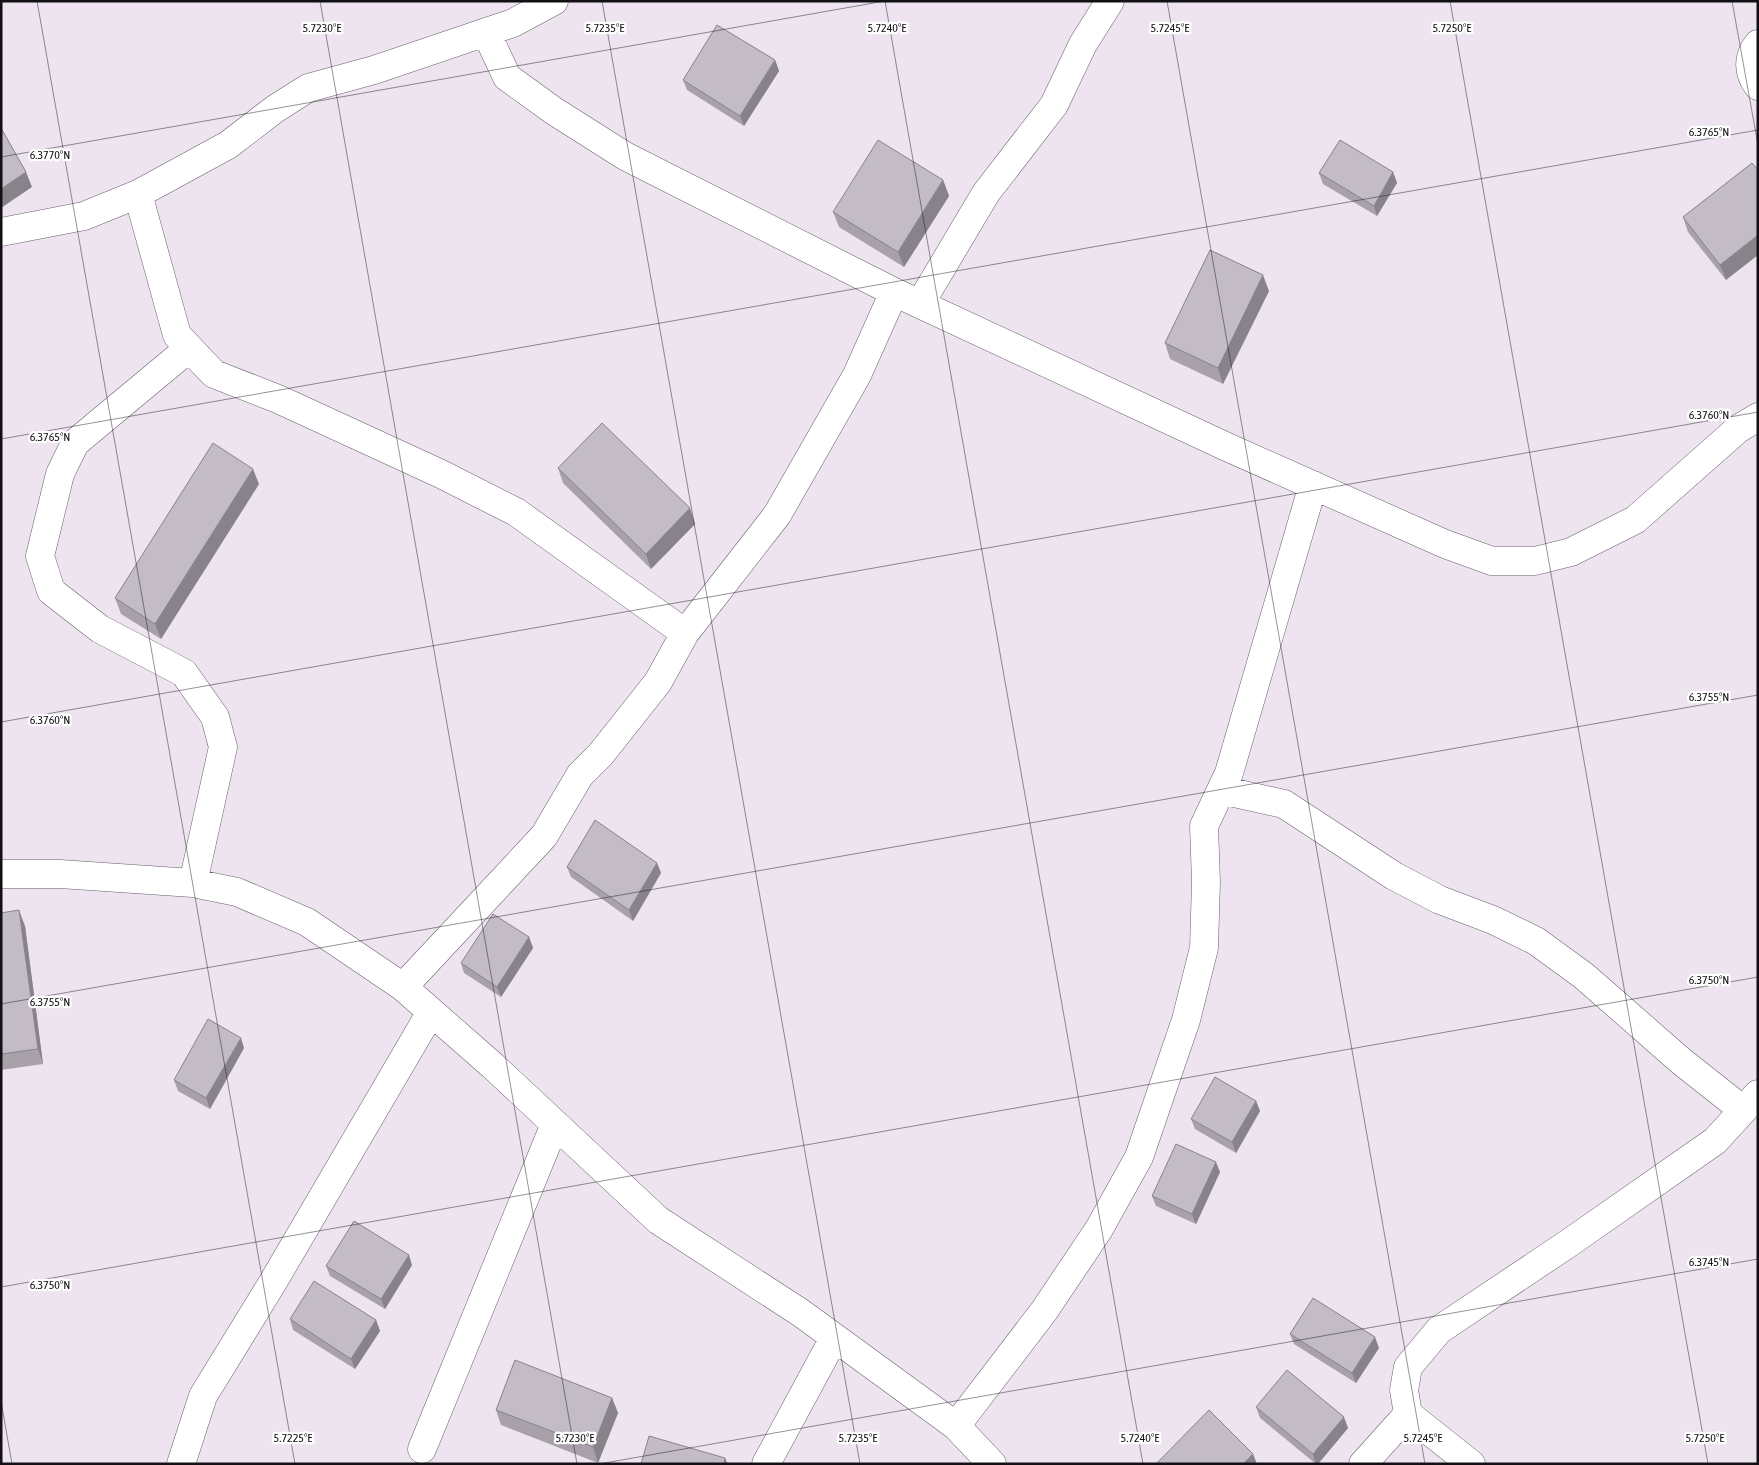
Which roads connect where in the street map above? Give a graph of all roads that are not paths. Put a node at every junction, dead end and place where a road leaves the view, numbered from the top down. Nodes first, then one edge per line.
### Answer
1 (554, 1) edge
2 (1110, 1) edge
3 (486, 32) junction
4 (1758, 44) edge
5 (1758, 86) edge
6 (138, 194) junction
7 (1, 232) edge
8 (894, 292) junction
9 (920, 304) junction
10 (188, 349) junction
11 (1758, 417) edge
12 (1313, 486) junction
13 (685, 633) junction
14 (1221, 790) junction
15 (1, 874) edge
16 (193, 884) junction
17 (403, 987) junction
18 (431, 1012) junction
19 (1750, 1102) edge
20 (555, 1124) junction
21 (834, 1338) junction
22 (1408, 1414) junction
23 (956, 1426) junction
24 (422, 1449) dead end
25 (182, 1464) edge
26 (766, 1464) edge
27 (992, 1464) edge
28 (1363, 1464) edge
29 (1471, 1464) edge

1 - 3 street
2 - 9 street
3 - 6 street
3 - 8 street
4 - 5 street
6 - 7 street
6 - 10 street
8 - 9 street
8 - 13 street
9 - 12 street
10 - 13 street
10 - 16 street
11 - 12 street
12 - 14 street
13 - 17 street
14 - 19 street
14 - 23 street
15 - 16 street
16 - 17 street
17 - 18 street
18 - 20 street
18 - 25 street
19 - 22 street
20 - 21 street
20 - 24 street
21 - 23 street
21 - 26 street
22 - 28 street
22 - 29 street
23 - 27 street

